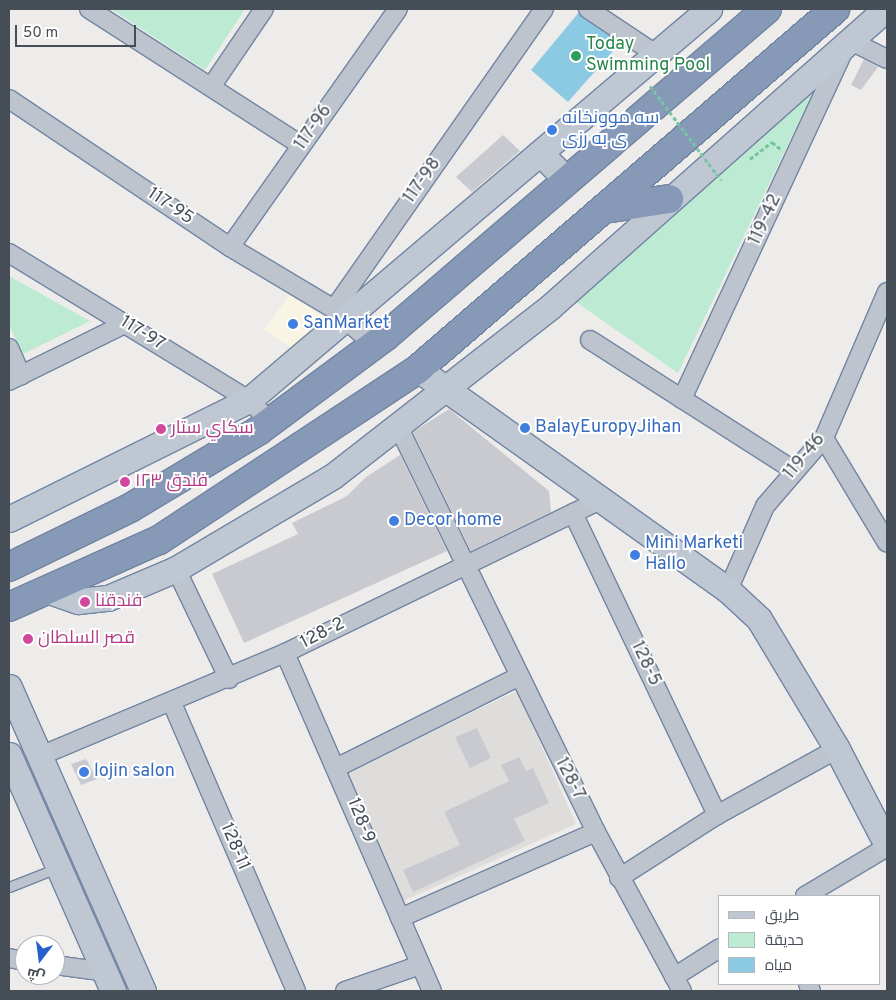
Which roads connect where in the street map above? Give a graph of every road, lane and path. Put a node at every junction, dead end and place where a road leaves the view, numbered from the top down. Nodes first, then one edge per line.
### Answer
1 (89, 9) edge
2 (264, 9) edge
3 (398, 9) edge
4 (544, 9) edge
5 (588, 9) edge
6 (709, 9) edge
7 (767, 9) edge
8 (836, 9) edge
9 (886, 9) edge
10 (849, 40) junction
11 (657, 55) junction
12 (887, 59) edge
13 (650, 86) dead end
14 (211, 87) junction
15 (9, 99) edge
16 (302, 145) junction
17 (540, 153) junction
18 (567, 180) junction
19 (721, 180) dead end
20 (669, 199) junction
21 (604, 209) junction
22 (230, 247) junction
23 (9, 252) edge
24 (887, 292) edge
25 (340, 314) junction
26 (125, 324) junction
27 (590, 340) dead end
28 (374, 345) junction
29 (9, 348) edge
30 (418, 369) junction
31 (15, 378) edge
32 (445, 390) junction
33 (682, 399) junction
34 (249, 400) junction
35 (270, 422) junction
36 (399, 428) junction
37 (824, 438) junction
38 (795, 470) junction
39 (600, 500) junction
40 (573, 513) junction
41 (9, 519) edge
42 (883, 522) edge
43 (887, 543) edge
44 (464, 564) junction
45 (9, 568) edge
46 (176, 569) junction
47 (728, 590) junction
48 (49, 591) junction
49 (13, 608) edge
50 (285, 653) junction
51 (518, 677) junction
52 (228, 679) junction
53 (9, 686) edge
54 (172, 703) junction
55 (837, 749) junction
56 (9, 755) edge
57 (40, 756) junction
58 (338, 767) junction
59 (717, 816) junction
60 (596, 832) junction
61 (887, 846) edge
62 (60, 867) junction
63 (619, 878) junction
64 (9, 887) edge
65 (807, 895) edge
66 (400, 918) junction
67 (123, 944) junction
68 (718, 950) edge
69 (420, 964) junction
70 (65, 966) edge
71 (105, 972) edge
72 (678, 984) edge
73 (143, 991) edge
74 (296, 991) edge
75 (345, 991) edge
76 (432, 991) edge

1 - 14 street
2 - 14 street
3 - 16 street, 117-96
4 - 25 street, 117-98
5 - 11 street
6 - 11 main road
7 - 18 highway
8 - 21 highway
9 - 10 main road
10 - 12 street
10 - 20 main road
10 - 33 street, 119-42
11 - 17 main road
13 - 19 path, bridge
14 - 16 street
15 - 22 street, 117-95
16 - 22 street, 117-96
17 - 18 main road
17 - 25 main road
18 - 28 highway
20 - 21 highway
20 - 32 main road
21 - 30 highway
22 - 25 street, 117-95
23 - 26 street, 117-97
24 - 37 street, 119-46
25 - 28 street
25 - 34 main road
26 - 31 street
26 - 34 street, 117-97
27 - 33 street
28 - 35 highway
29 - 31 street
30 - 32 main road
30 - 48 highway
32 - 36 main road
32 - 39 main road
33 - 38 street
34 - 35 street, 117-97
34 - 41 main road
35 - 45 highway
36 - 44 street, 128-7
36 - 46 main road
37 - 38 street, 119-46
37 - 42 street
38 - 47 street, 119-46
39 - 40 street, 128-2
39 - 47 main road
40 - 44 street, 128-2
40 - 59 street, 128-5
42 - 43 street
44 - 50 street, 128-2
44 - 51 street, 128-7
46 - 48 main road
46 - 52 street
47 - 55 main road
48 - 49 highway
50 - 52 street, 128-2
50 - 58 street, 128-9
51 - 58 street
51 - 60 street, 128-7
52 - 54 street, 128-2
53 - 57 main road
54 - 57 street, 128-2
54 - 74 street, 128-11
55 - 59 street
55 - 61 main road
56 - 62 main road
57 - 67 main road
58 - 66 street, 128-9
59 - 63 street
60 - 63 street, 128-7
60 - 66 street
61 - 65 street
62 - 64 lane
62 - 71 main road
63 - 72 street, 128-7
66 - 69 street, 128-9
67 - 71 main road
67 - 73 main road
68 - 72 street
69 - 75 street
69 - 76 street, 128-9
70 - 71 street

